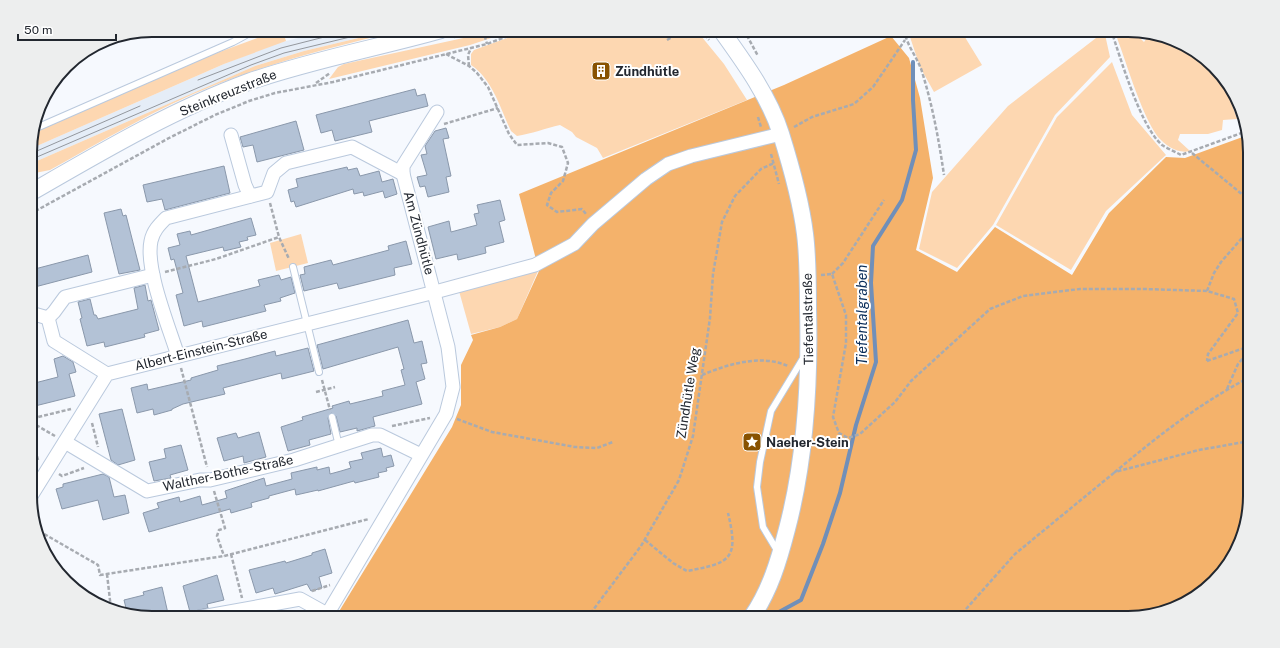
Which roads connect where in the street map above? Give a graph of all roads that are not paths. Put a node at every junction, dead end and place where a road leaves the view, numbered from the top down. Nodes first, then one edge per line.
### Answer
1 (242, 37) edge
2 (432, 37) edge
3 (726, 37) edge
4 (437, 112) dead end
5 (40, 126) edge
6 (231, 135) dead end
7 (773, 136) junction
8 (403, 174) junction
9 (37, 189) edge
10 (250, 196) junction
11 (293, 267) road end
12 (153, 275) junction
13 (435, 292) junction
14 (37, 315) edge
15 (48, 318) junction
16 (308, 324) junction
17 (809, 349) junction
18 (178, 356) junction
19 (320, 372) road end
20 (107, 374) junction
21 (331, 415) road end
22 (65, 442) junction
23 (339, 446) junction
24 (421, 455) junction
25 (37, 486) edge
26 (780, 556) junction
27 (234, 611) edge
28 (318, 611) edge
29 (329, 611) edge
30 (755, 611) edge

1 - 5 lane
2 - 9 street, Steinkreuzstraße
3 - 7 street, Tiefentalstraße
4 - 8 street, Am Zündhütle
6 - 10 street
7 - 13 street, Albert-Einstein-Straße
7 - 17 street, Tiefentalstraße
8 - 10 street, Am Zündhütle
8 - 13 street, Am Zündhütle
10 - 12 street, Am Zündhütle
11 - 16 lane
12 - 15 street
12 - 18 street, Am Zündhütle
13 - 16 street, Albert-Einstein-Straße
13 - 24 street
14 - 15 street
15 - 20 street
16 - 18 street, Albert-Einstein-Straße
16 - 19 lane
17 - 26 street, Tiefentalstraße
17 - 26 lane
18 - 20 street, Albert-Einstein-Straße
20 - 22 street
21 - 23 lane
22 - 23 street, Walther-Bothe-Straße
22 - 25 street
23 - 24 street, Walther-Bothe-Straße
24 - 29 street
26 - 30 street, Tiefentalstraße
27 - 28 street

